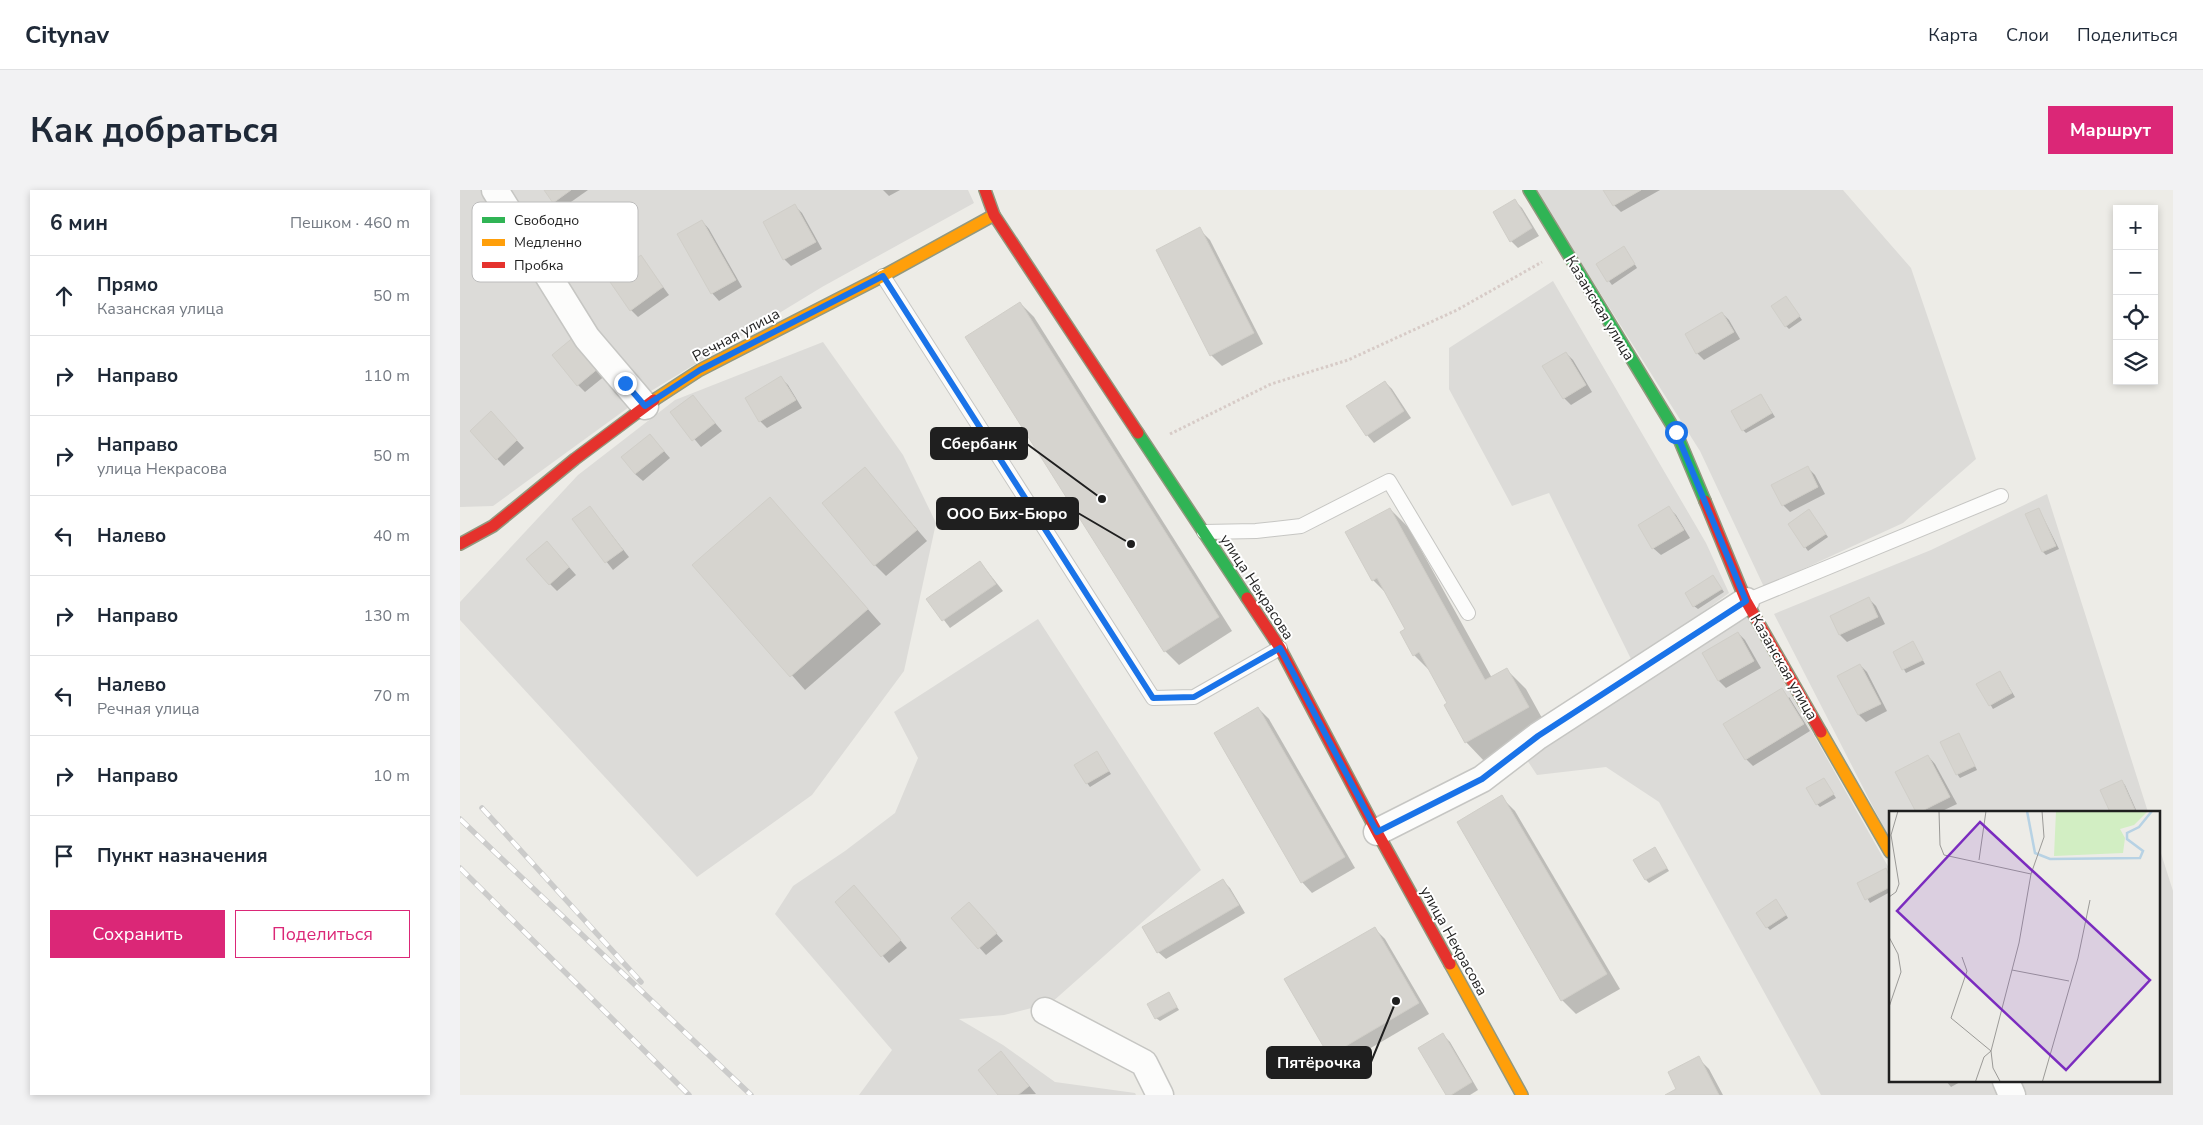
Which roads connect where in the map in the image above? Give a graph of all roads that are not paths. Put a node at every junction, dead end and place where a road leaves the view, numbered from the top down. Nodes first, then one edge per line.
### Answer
1 (495, 190) edge
2 (984, 190) edge
3 (1529, 190) edge
4 (502, 202) edge
5 (994, 215) junction
6 (883, 276) junction
7 (552, 282) edge
8 (645, 406) junction
9 (2001, 496) dead end
10 (1204, 532) junction
11 (460, 544) edge
12 (1746, 601) junction
13 (1468, 613) dead end
14 (1280, 648) junction
15 (1377, 832) junction
16 (1889, 850) edge
17 (1045, 1011) dead end
18 (2006, 1082) edge
19 (1160, 1095) edge
20 (1522, 1095) edge
21 (2012, 1095) edge

1 - 4 street
2 - 5 street, улица Некрасова
3 - 12 street, Казанская улица
5 - 6 street, Речная улица
5 - 10 street, улица Некрасова
6 - 8 street, Речная улица
6 - 14 lane
7 - 8 street
8 - 11 street, Речная улица
9 - 12 lane
10 - 13 lane
10 - 14 street, улица Некрасова
12 - 15 street
12 - 16 street, Казанская улица
14 - 15 street, улица Некрасова
15 - 20 street, улица Некрасова
17 - 19 street
18 - 21 street

